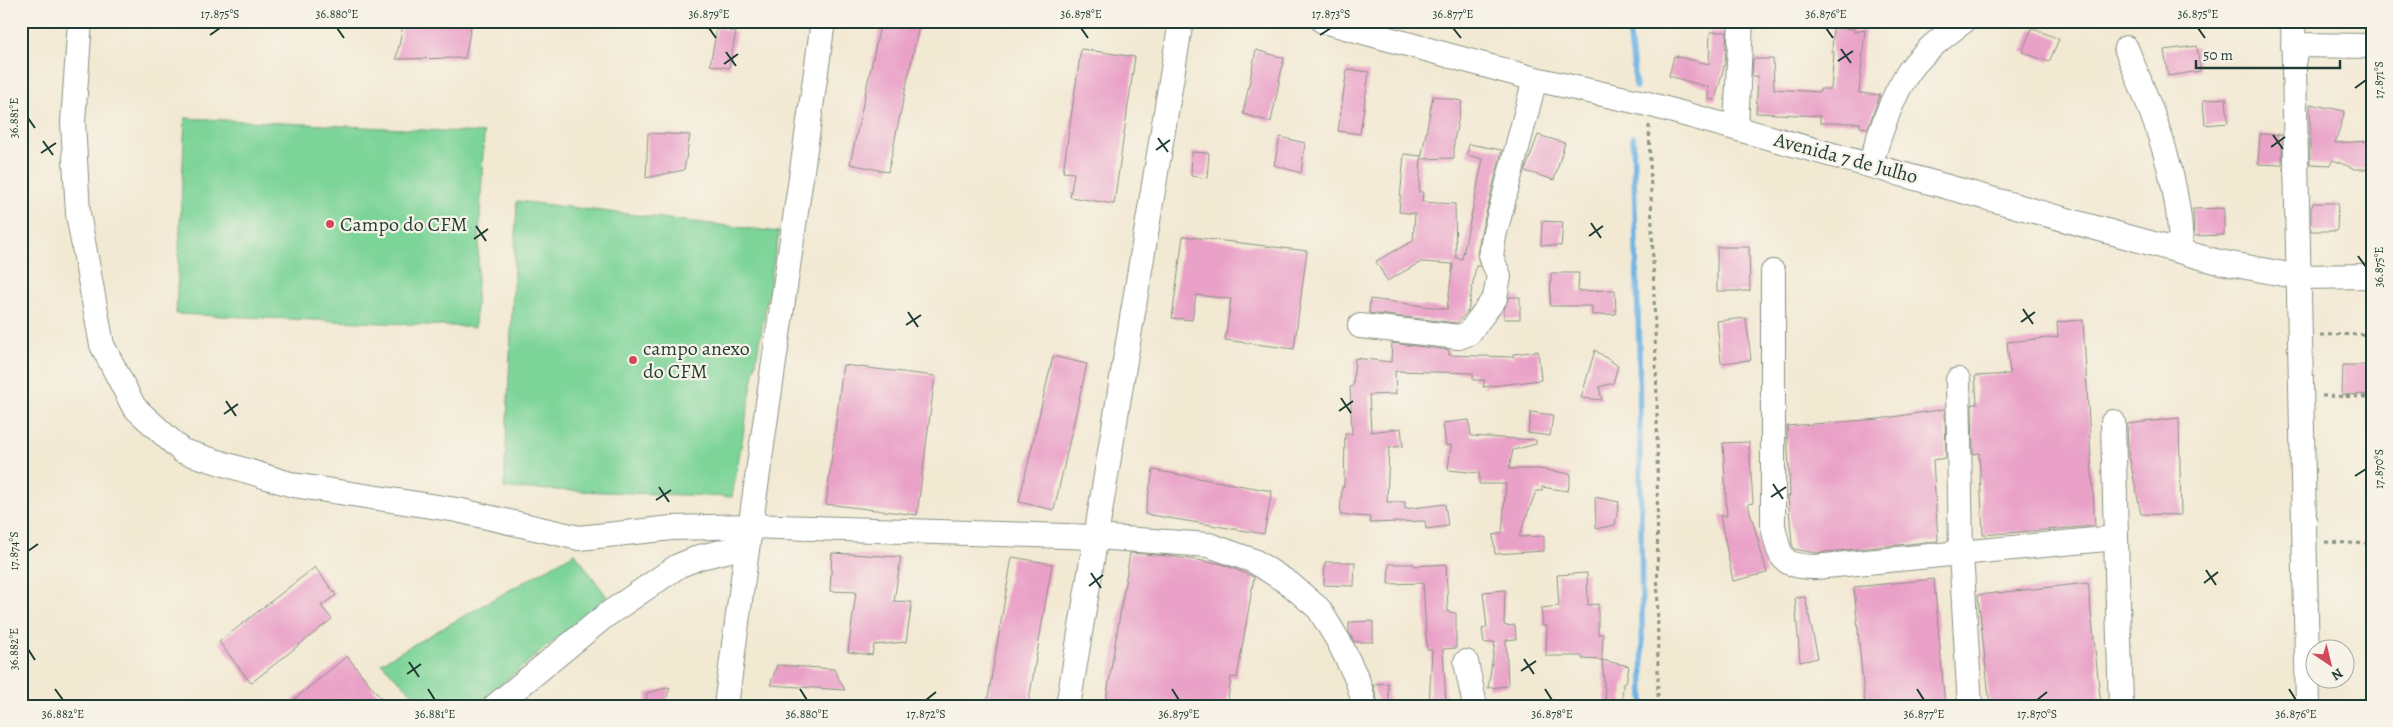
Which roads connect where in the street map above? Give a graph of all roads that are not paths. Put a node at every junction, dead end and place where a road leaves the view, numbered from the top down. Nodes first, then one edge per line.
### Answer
1 (80, 21) edge
2 (823, 21) edge
3 (1181, 21) edge
4 (1323, 21) edge
5 (1741, 21) edge
6 (1964, 21) edge
7 (2293, 21) edge
8 (2293, 45) junction
9 (2372, 46) edge
10 (2126, 48) dead end
11 (1535, 80) junction
12 (1736, 128) junction
13 (1870, 165) junction
14 (2182, 252) junction
15 (1773, 272) dead end
16 (2372, 276) edge
17 (2299, 277) junction
18 (1360, 326) dead end
19 (1958, 380) dead end
20 (2113, 422) dead end
21 (748, 536) junction
22 (1096, 537) junction
23 (2116, 538) junction
24 (1961, 553) junction
25 (1466, 662) dead end
26 (496, 706) edge
27 (726, 706) edge
28 (1068, 706) edge
29 (1365, 706) edge
30 (1475, 706) edge
31 (1970, 706) edge
32 (2121, 706) edge
33 (2308, 706) edge

1 - 21 street
2 - 21 street
3 - 22 street
4 - 11 street, Avenida 7 de Julho
5 - 12 street
6 - 13 street
7 - 8 street
8 - 9 street
8 - 17 street
10 - 14 street
11 - 12 street, Avenida 7 de Julho
11 - 18 street
12 - 13 street, Avenida 7 de Julho
13 - 14 street, Avenida 7 de Julho
14 - 17 street, Avenida 7 de Julho
15 - 24 street
16 - 17 street, Avenida 7 de Julho
17 - 33 street
19 - 24 street
20 - 23 street
21 - 22 street
21 - 26 street
21 - 27 street
22 - 28 street
22 - 29 street
23 - 24 street
23 - 32 street
24 - 31 street
25 - 30 street

